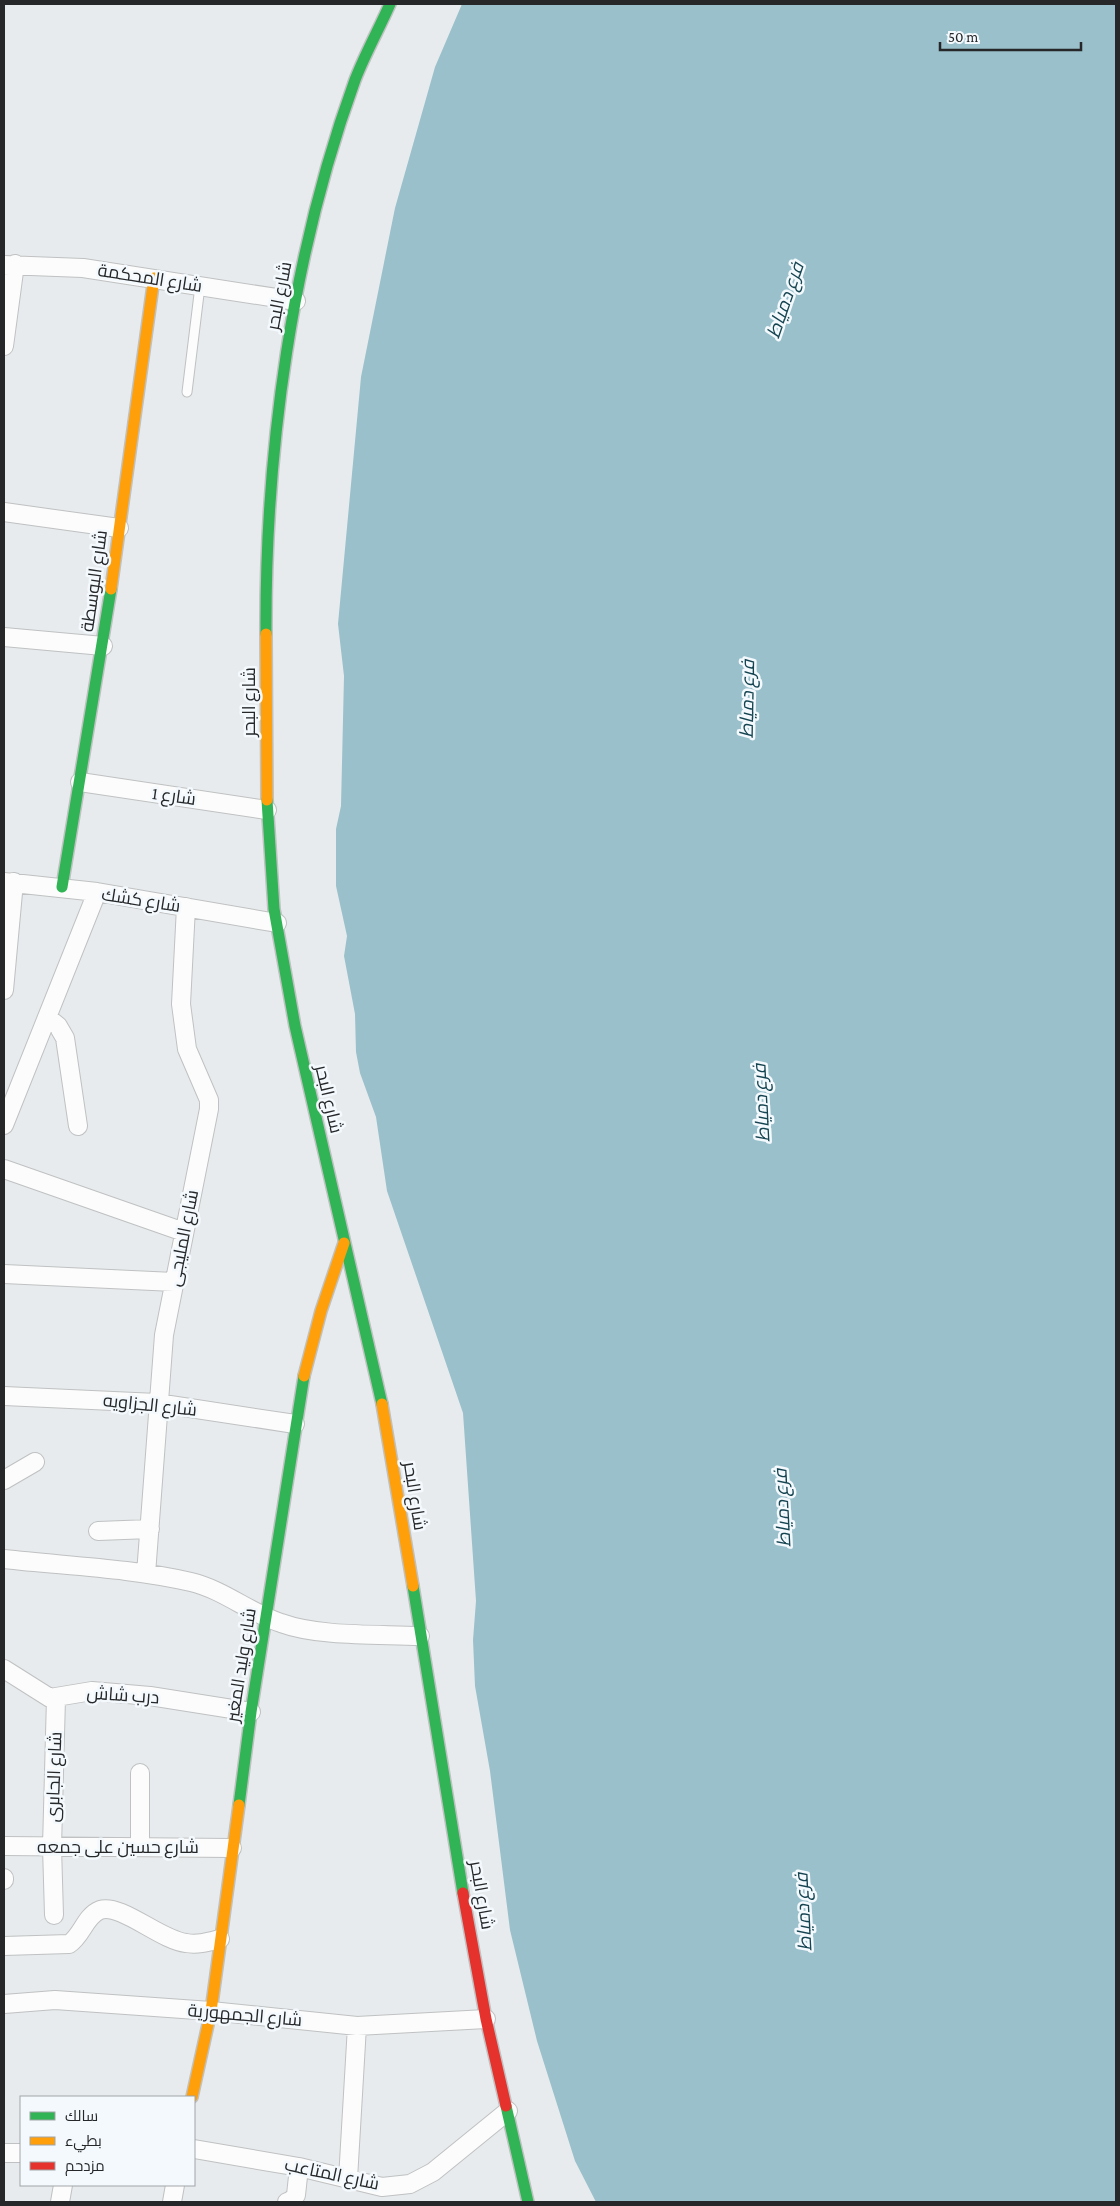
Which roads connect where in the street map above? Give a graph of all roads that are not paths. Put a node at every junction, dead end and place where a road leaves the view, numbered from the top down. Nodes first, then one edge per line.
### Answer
1 (390, 4) edge
2 (9, 264) edge
3 (154, 278) junction
4 (200, 286) junction
5 (296, 301) junction
6 (4, 346) edge
7 (187, 392) dead end
8 (4, 512) edge
9 (119, 528) junction
10 (4, 637) edge
11 (102, 646) junction
12 (80, 782) junction
13 (267, 810) junction
14 (9, 882) edge
15 (62, 888) junction
16 (97, 892) junction
17 (186, 907) junction
18 (277, 923) junction
19 (4, 990) edge
20 (48, 1017) junction
21 (4, 1125) edge
22 (78, 1126) dead end
23 (4, 1170) edge
24 (184, 1232) junction
25 (344, 1243) junction
26 (4, 1274) edge
27 (174, 1282) junction
28 (4, 1396) edge
29 (157, 1403) junction
30 (295, 1424) junction
31 (35, 1462) dead end
32 (4, 1480) edge
33 (150, 1529) junction
34 (98, 1531) dead end
35 (4, 1559) edge
36 (146, 1574) junction
37 (266, 1617) junction
38 (420, 1636) junction
39 (4, 1669) edge
40 (56, 1698) junction
41 (251, 1712) junction
42 (140, 1773) dead end
43 (4, 1846) edge
44 (140, 1846) junction
45 (52, 1847) junction
46 (232, 1848) junction
47 (54, 1915) dead end
48 (220, 1939) junction
49 (4, 1946) edge
50 (4, 2004) edge
51 (211, 2011) junction
52 (486, 2019) junction
53 (357, 2026) junction
54 (192, 2096) edge
55 (508, 2111) junction
56 (195, 2149) edge
57 (4, 2153) edge
58 (20, 2153) edge
59 (299, 2167) junction
60 (348, 2179) junction
61 (63, 2186) edge
62 (175, 2186) edge
63 (60, 2202) edge
64 (172, 2202) edge
65 (287, 2202) edge
66 (528, 2202) edge

1 - 5 street, شارع البحر
2 - 3 street, شارع المحكمة
2 - 6 street
3 - 4 street, شارع المحكمة
3 - 9 street, شارع البوسطة
4 - 5 street, شارع المحكمة
4 - 7 lane
5 - 13 street, شارع البحر
8 - 9 street
9 - 11 street, شارع البوسطة
10 - 11 street
11 - 12 street, شارع البوسطة
12 - 13 street, شارع 1
12 - 15 street, شارع البوسطة
13 - 18 street, شارع البحر
14 - 15 street, شارع كشك
14 - 19 street
15 - 16 street, شارع كشك
16 - 17 street, شارع كشك
16 - 20 street
17 - 18 street, شارع كشك
17 - 24 street, شارع المليجى
18 - 25 street, شارع البحر
20 - 21 street
20 - 22 street
23 - 24 street
24 - 27 street, شارع المليجى
25 - 30 street, شارع وليد المغير
25 - 38 street, شارع البحر
26 - 27 street
27 - 29 street, شارع المليجى
28 - 29 street, شارع الجزاويه
29 - 30 street, شارع الجزاويه
29 - 33 street, شارع المليجى
30 - 37 street, شارع وليد المغير
31 - 32 street
33 - 34 street
33 - 36 street, شارع المليجى
35 - 36 street
36 - 37 street
37 - 38 street
37 - 41 street, شارع وليد المغير
38 - 52 street, شارع البحر
39 - 40 street
40 - 41 street, درب شاش
40 - 45 street, شارع الجابرى
41 - 46 street, شارع وليد المغير
42 - 44 street
43 - 45 street, شارع حسين على جمعه
44 - 45 street, شارع حسين على جمعه
44 - 46 street, شارع حسين على جمعه
45 - 47 street, شارع الجابرى
46 - 48 street, شارع وليد المغير
48 - 49 street
48 - 51 street, شارع وليد المغير
50 - 51 street, شارع الجمهورية
51 - 53 street, شارع الجمهورية
51 - 54 street, شارع وليد المغير
52 - 53 street, شارع الجمهورية
52 - 55 street, شارع البحر
53 - 60 street
55 - 60 street, شارع المتاعب
55 - 66 street, شارع البحر
56 - 59 street, شارع المتاعب
57 - 58 street
59 - 60 street, شارع المتاعب
59 - 65 street
61 - 63 street
62 - 64 street

